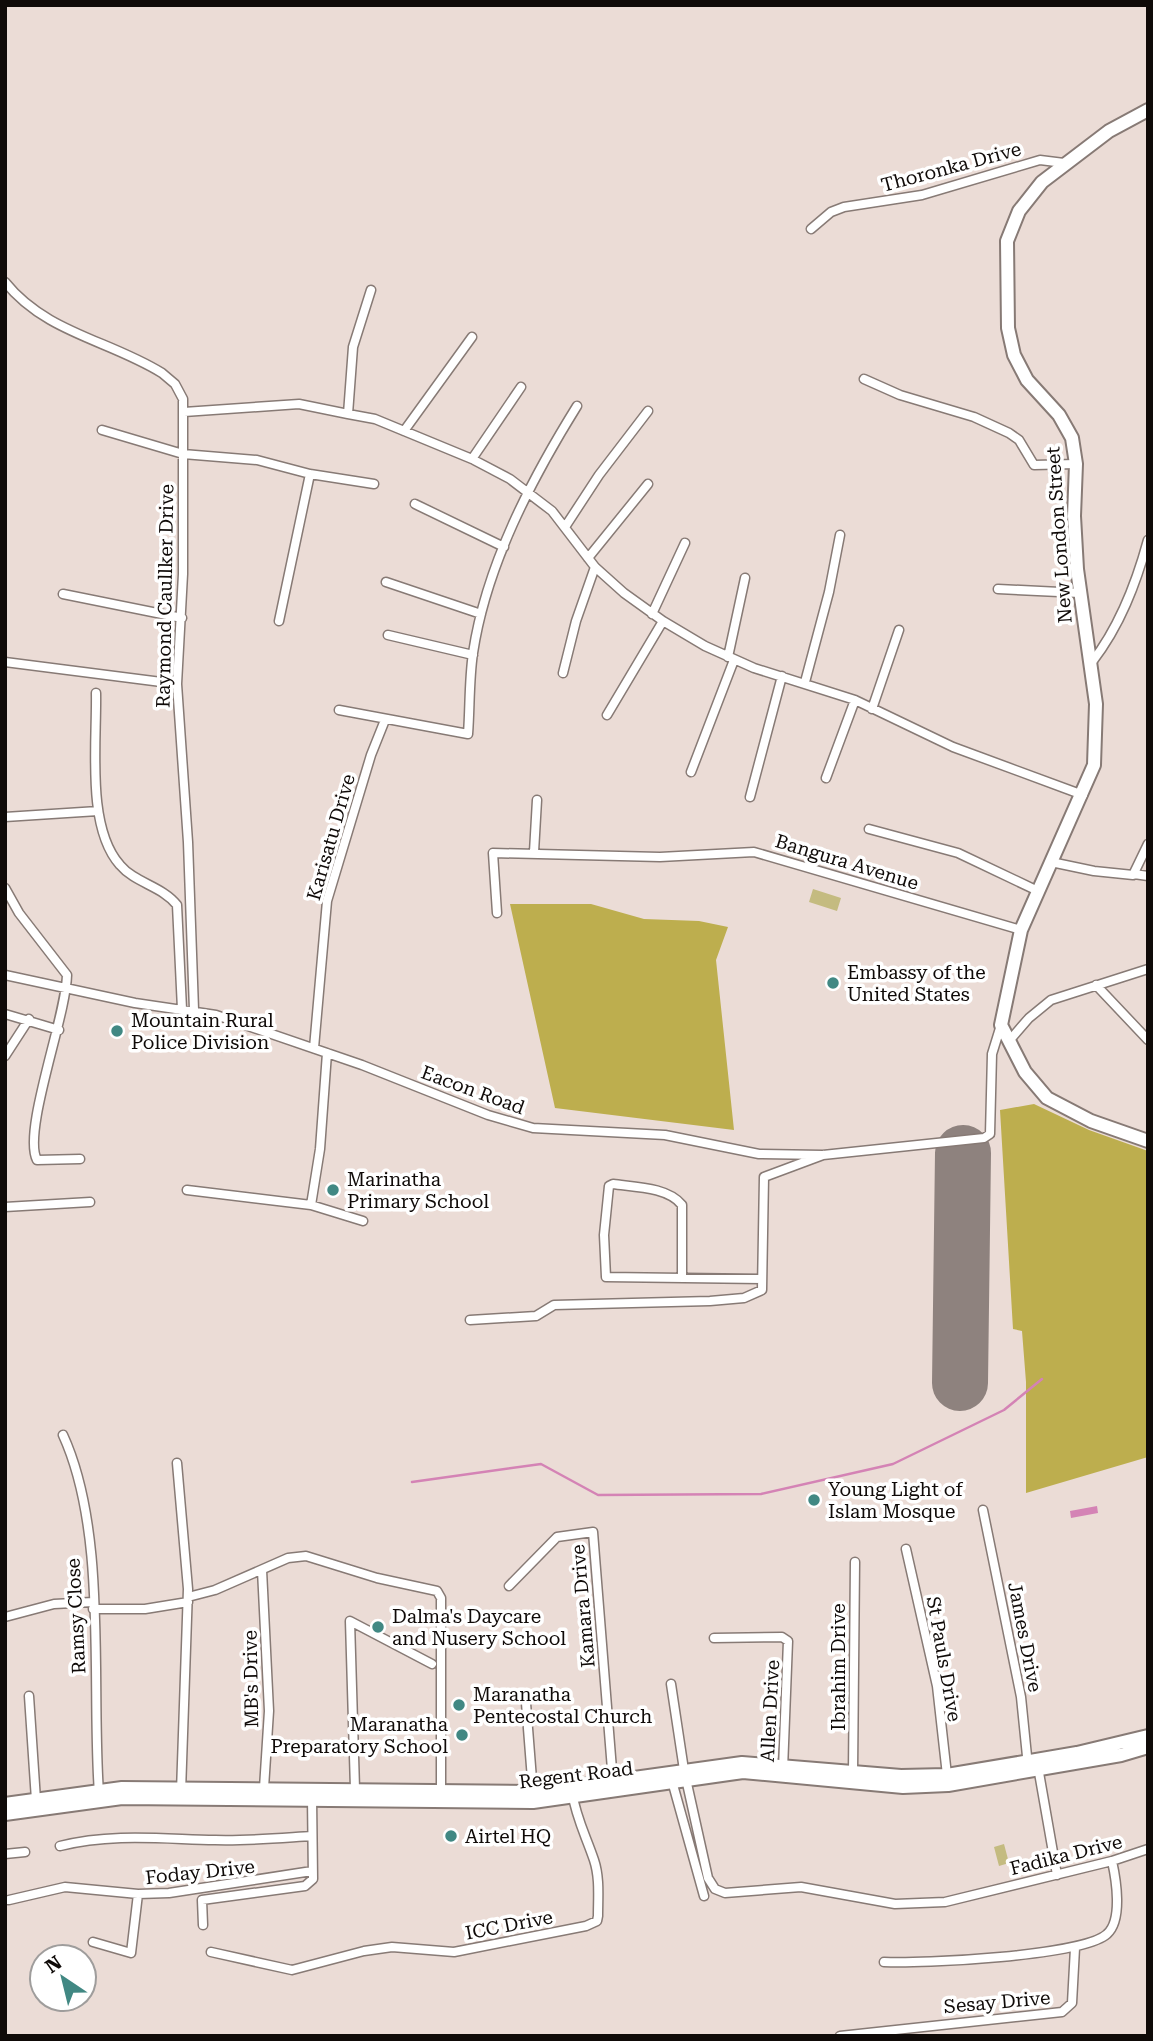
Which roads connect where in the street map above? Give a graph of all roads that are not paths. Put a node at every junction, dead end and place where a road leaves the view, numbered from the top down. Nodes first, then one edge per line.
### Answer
1 (1148, 110) edge
2 (1064, 163) junction
3 (811, 229) dead end
4 (5, 282) edge
5 (371, 290) dead end
6 (472, 337) dead end
7 (864, 379) dead end
8 (521, 387) dead end
9 (578, 406) dead end
10 (648, 411) dead end
11 (184, 412) junction
12 (348, 414) junction
13 (102, 430) dead end
14 (404, 431) junction
15 (183, 454) junction
16 (472, 459) junction
17 (1076, 464) junction
18 (310, 474) junction
19 (374, 484) dead end
20 (648, 484) dead end
21 (530, 492) junction
22 (415, 504) dead end
23 (565, 527) junction
24 (840, 535) dead end
25 (1148, 540) edge
26 (685, 543) dead end
27 (504, 547) junction
28 (588, 558) junction
29 (595, 568) junction
30 (745, 578) dead end
31 (386, 582) dead end
32 (998, 589) dead end
33 (1080, 593) junction
34 (63, 594) dead end
35 (481, 614) junction
36 (652, 614) junction
37 (181, 618) junction
38 (279, 621) dead end
39 (663, 621) junction
40 (899, 630) dead end
41 (388, 635) dead end
42 (473, 655) junction
43 (731, 659) junction
44 (5, 662) edge
45 (1092, 662) junction
46 (563, 673) dead end
47 (782, 676) junction
48 (805, 682) junction
49 (177, 684) junction
50 (96, 693) dead end
51 (855, 700) junction
52 (872, 709) junction
53 (339, 710) dead end
54 (607, 715) dead end
55 (386, 720) junction
56 (691, 772) dead end
57 (827, 778) dead end
58 (1083, 795) junction
59 (750, 797) dead end
60 (537, 800) dead end
61 (98, 811) junction
62 (5, 817) edge
63 (869, 829) dead end
64 (1148, 844) edge
65 (534, 852) junction
66 (1051, 862) junction
67 (1135, 874) junction
68 (1148, 876) edge
69 (5, 888) edge
70 (1038, 891) junction
71 (498, 913) dead end
72 (1021, 930) junction
73 (1148, 969) edge
74 (5, 975) edge
75 (1096, 985) junction
76 (65, 989) junction
77 (182, 1009) junction
78 (194, 1010) junction
79 (5, 1014) edge
80 (29, 1019) junction
81 (1001, 1025) junction
82 (59, 1030) junction
83 (1148, 1040) edge
84 (1009, 1041) junction
85 (314, 1048) junction
86 (327, 1053) junction
87 (5, 1056) edge
88 (1148, 1141) edge
89 (823, 1155) junction
90 (80, 1158) dead end
91 (187, 1191) dead end
92 (90, 1202) dead end
93 (310, 1205) junction
94 (5, 1207) edge
95 (363, 1221) dead end
96 (682, 1278) junction
97 (762, 1279) junction
98 (470, 1320) dead end
99 (63, 1435) dead end
100 (177, 1463) dead end
101 (983, 1510) dead end
102 (906, 1549) dead end
103 (855, 1562) dead end
104 (262, 1570) junction
105 (509, 1586) dead end
106 (188, 1600) junction
107 (93, 1606) junction
108 (5, 1617) edge
109 (714, 1638) dead end
110 (432, 1664) dead end
111 (671, 1684) dead end
112 (29, 1696) dead end
113 (526, 1703) dead end
114 (1148, 1736) edge
115 (1148, 1747) edge
116 (1033, 1766) junction
117 (783, 1770) junction
118 (853, 1772) junction
119 (685, 1774) junction
120 (947, 1775) junction
121 (672, 1781) junction
122 (613, 1782) junction
123 (264, 1788) junction
124 (355, 1789) junction
125 (441, 1792) junction
126 (181, 1793) junction
127 (312, 1793) junction
128 (533, 1793) junction
129 (573, 1794) junction
130 (99, 1795) junction
131 (491, 1798) junction
132 (37, 1800) junction
133 (5, 1804) edge
134 (5, 1814) edge
135 (312, 1836) junction
136 (60, 1846) dead end
137 (1148, 1849) edge
138 (25, 1852) dead end
139 (5, 1854) edge
140 (1112, 1861) junction
141 (312, 1871) junction
142 (1058, 1875) junction
143 (138, 1894) junction
144 (704, 1895) dead end
145 (9, 1900) dead end
146 (203, 1925) dead end
147 (93, 1942) dead end
148 (1075, 1948) junction
149 (211, 1952) dead end
150 (884, 1962) dead end
151 (840, 2036) edge

1 - 2 main road, New London Street
2 - 3 street, Thoronka Drive
2 - 17 main road, New London Street
4 - 11 street, Raymond Caullker Drive
5 - 12 street
6 - 14 street
7 - 17 street
8 - 16 street
9 - 21 street
10 - 23 street
11 - 12 street
11 - 15 street, Raymond Caullker Drive
12 - 14 street
13 - 15 street
14 - 16 street
15 - 18 street
15 - 37 street, Raymond Caullker Drive
16 - 21 street
17 - 33 main road, New London Street
18 - 19 street
18 - 38 street
20 - 28 street
21 - 23 street
21 - 27 street
22 - 27 street
23 - 28 street
24 - 48 street
25 - 45 street
26 - 36 street
27 - 35 street
28 - 29 street
29 - 36 street
29 - 46 street
30 - 43 street
31 - 35 street
32 - 33 street
33 - 45 main road, New London Street
34 - 37 street
35 - 42 street
36 - 39 street
37 - 49 street, Raymond Caullker Drive
39 - 43 street
39 - 54 street
40 - 52 street
41 - 42 street
42 - 55 street
43 - 47 street
43 - 56 street
44 - 49 street
45 - 58 main road, New London Street
47 - 48 street
47 - 59 street
48 - 51 street
49 - 78 street, Raymond Caullker Drive
50 - 61 street
51 - 52 street
51 - 57 street
52 - 58 street
53 - 55 street
55 - 85 street, Karisatu Drive
58 - 66 main road, New London Street
60 - 65 street
61 - 62 street
61 - 77 street
63 - 70 street
64 - 67 street
65 - 71 street, Bangura Avenue
65 - 72 street, Bangura Avenue
66 - 67 street
66 - 70 main road, New London Street
67 - 68 street
69 - 76 street
70 - 72 main road, New London Street
72 - 81 main road, New London Street
73 - 75 street
74 - 76 street, Eacon Road
75 - 83 street
75 - 84 street
76 - 77 street, Eacon Road
76 - 82 street
77 - 78 street, Eacon Road
78 - 85 street, Eacon Road
79 - 80 street
80 - 82 street
80 - 87 street
81 - 84 main road
81 - 89 street, Eacon Road
82 - 90 street
84 - 88 main road
85 - 86 street, Eacon Road
86 - 89 street, Eacon Road
86 - 93 street
89 - 97 street
91 - 93 street
92 - 94 street
93 - 95 street
96 - 96 street
96 - 97 street
97 - 98 street
99 - 107 street, Ramsy Close
100 - 106 street
101 - 116 street, James Drive
102 - 120 street, St Pauls Drive
103 - 118 street, Ibrahim Drive
104 - 106 street
104 - 123 street, MB's Drive
104 - 125 street
105 - 122 street, Kamara Drive
106 - 107 street
106 - 126 street
107 - 108 street
107 - 130 street, Ramsy Close
109 - 117 street, Allen Drive
110 - 124 street
111 - 119 street, Fadika Drive
112 - 132 street
113 - 128 street
114 - 116 main road, Regent Road
115 - 116 main road, Regent Road
116 - 117 main road, Regent Road
116 - 120 main road, Regent Road
116 - 142 street, James Drive
117 - 118 main road, Regent Road
117 - 119 main road, Regent Road
118 - 120 main road, Regent Road
119 - 121 main road, Regent Road
119 - 122 main road, Regent Road
119 - 142 street, Fadika Drive
121 - 129 main road, Regent Road
121 - 144 street
122 - 129 main road, Regent Road
123 - 126 main road, Regent Road
123 - 127 main road, Regent Road
124 - 125 main road, Regent Road
124 - 127 main road, Regent Road
125 - 131 main road, Regent Road
126 - 127 main road, Regent Road
126 - 130 main road, Regent Road
127 - 131 main road, Regent Road
127 - 135 street
128 - 129 main road, Regent Road
128 - 131 main road, Regent Road
129 - 131 main road, Regent Road
129 - 149 street, ICC Drive
130 - 132 main road, Regent Road
130 - 134 main road, Regent Road
132 - 133 main road, Regent Road
135 - 136 street
135 - 141 street
137 - 140 street, Fadika Drive
138 - 139 street
140 - 142 street, Fadika Drive
140 - 148 street
141 - 143 street, Foday Drive
141 - 146 street
143 - 145 street, Foday Drive
143 - 147 street
148 - 150 street
148 - 151 street, Sesay Drive

